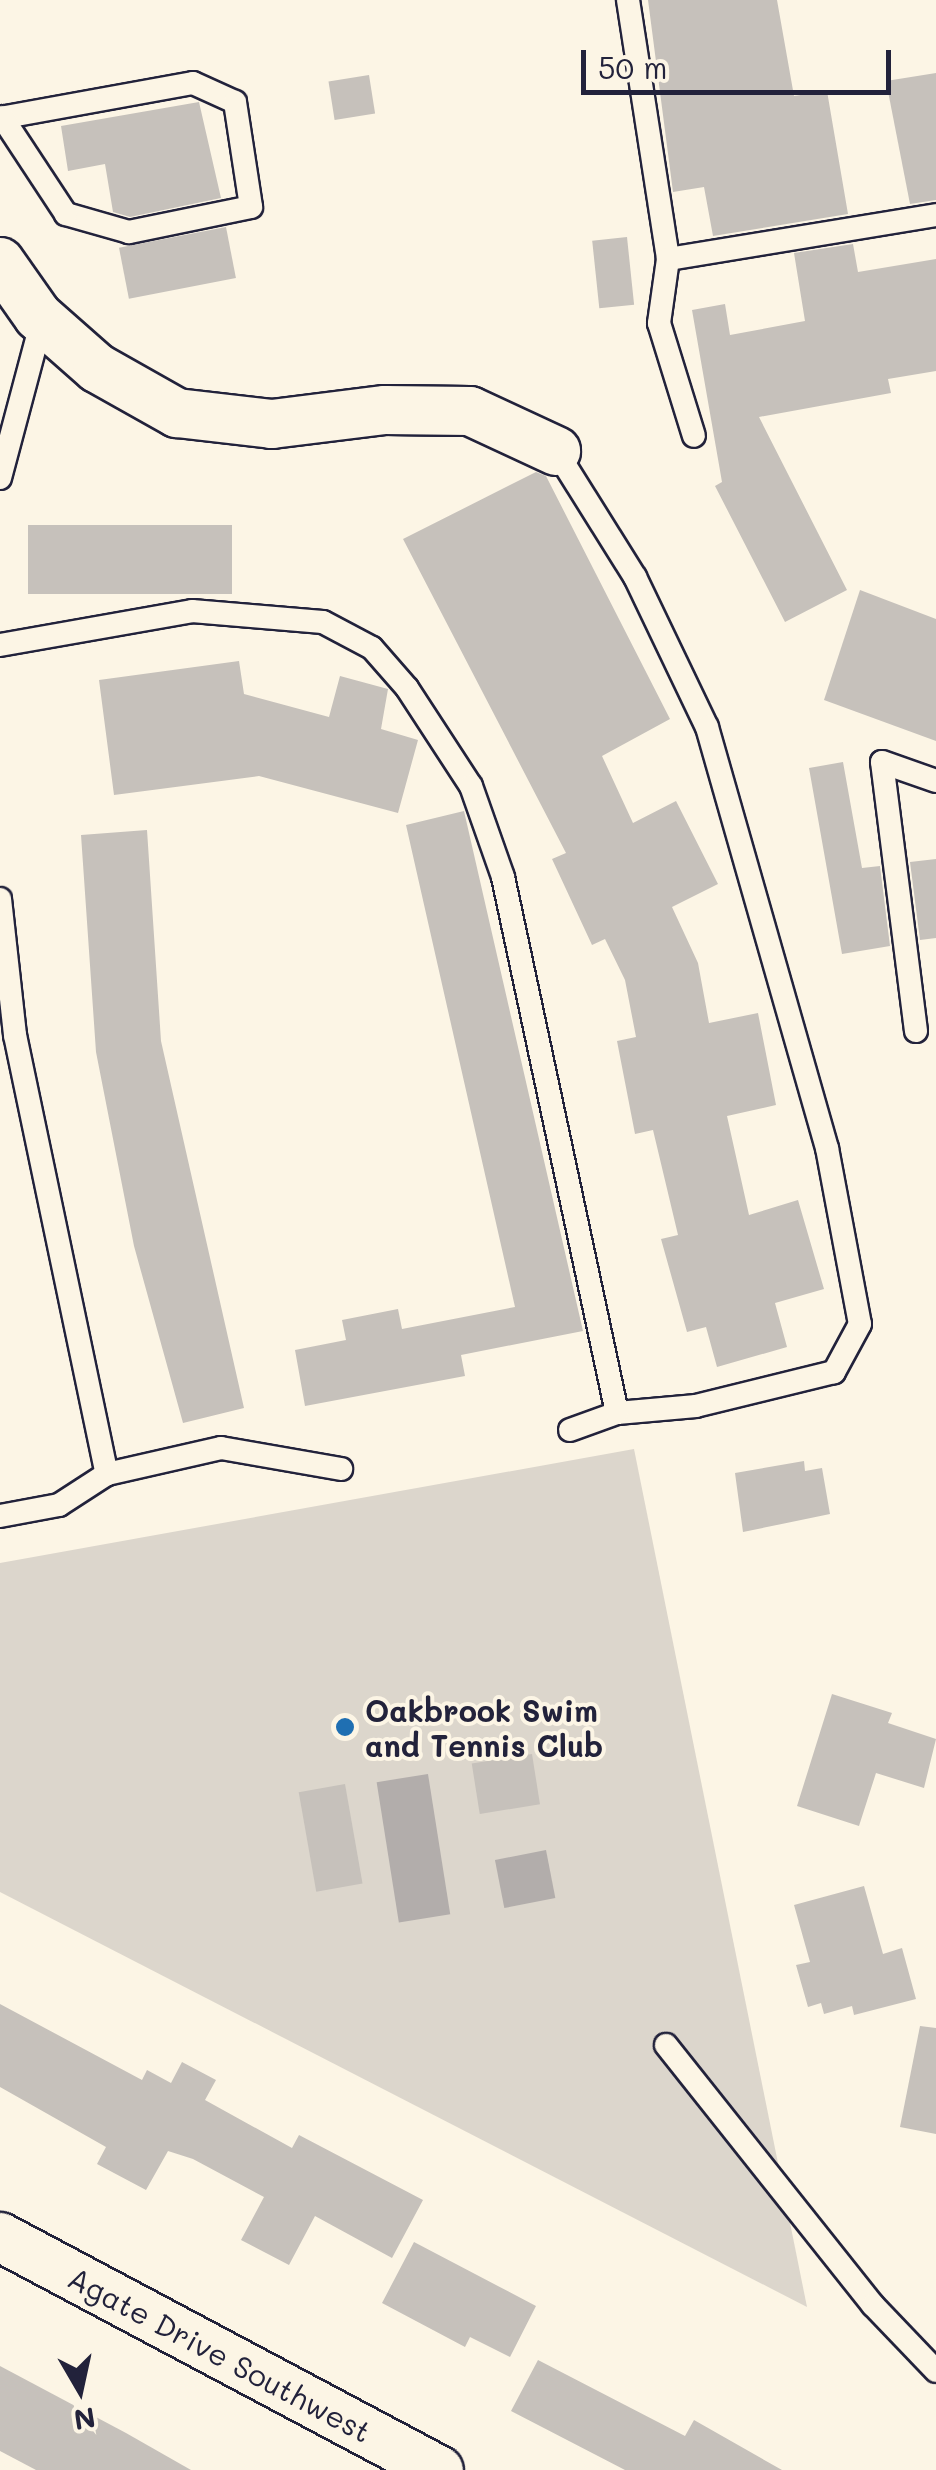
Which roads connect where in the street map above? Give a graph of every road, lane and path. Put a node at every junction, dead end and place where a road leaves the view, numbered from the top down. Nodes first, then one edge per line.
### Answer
1 (628, 0) edge
2 (1, 118) edge
3 (936, 215) edge
4 (668, 259) junction
5 (0, 262) edge
6 (42, 320) junction
7 (694, 436) dead end
8 (556, 451) joint
9 (0, 478) edge
10 (0, 645) edge
11 (936, 781) edge
12 (0, 899) edge
13 (916, 1031) dead end
14 (618, 1413) junction
15 (570, 1430) dead end
16 (341, 1469) dead end
17 (108, 1474) junction
18 (0, 1516) edge
19 (666, 2045) dead end
20 (0, 2237) edge
21 (936, 2371) edge
22 (439, 2470) edge

1 - 4 lane
2 - 2 lane
3 - 4 lane
4 - 7 lane
5 - 6 street
6 - 8 street
6 - 9 lane
8 - 14 lane
10 - 14 lane
11 - 13 lane
12 - 17 lane
14 - 15 lane
16 - 17 lane
17 - 18 lane
19 - 21 lane
20 - 22 street, Agate Drive Southwest

